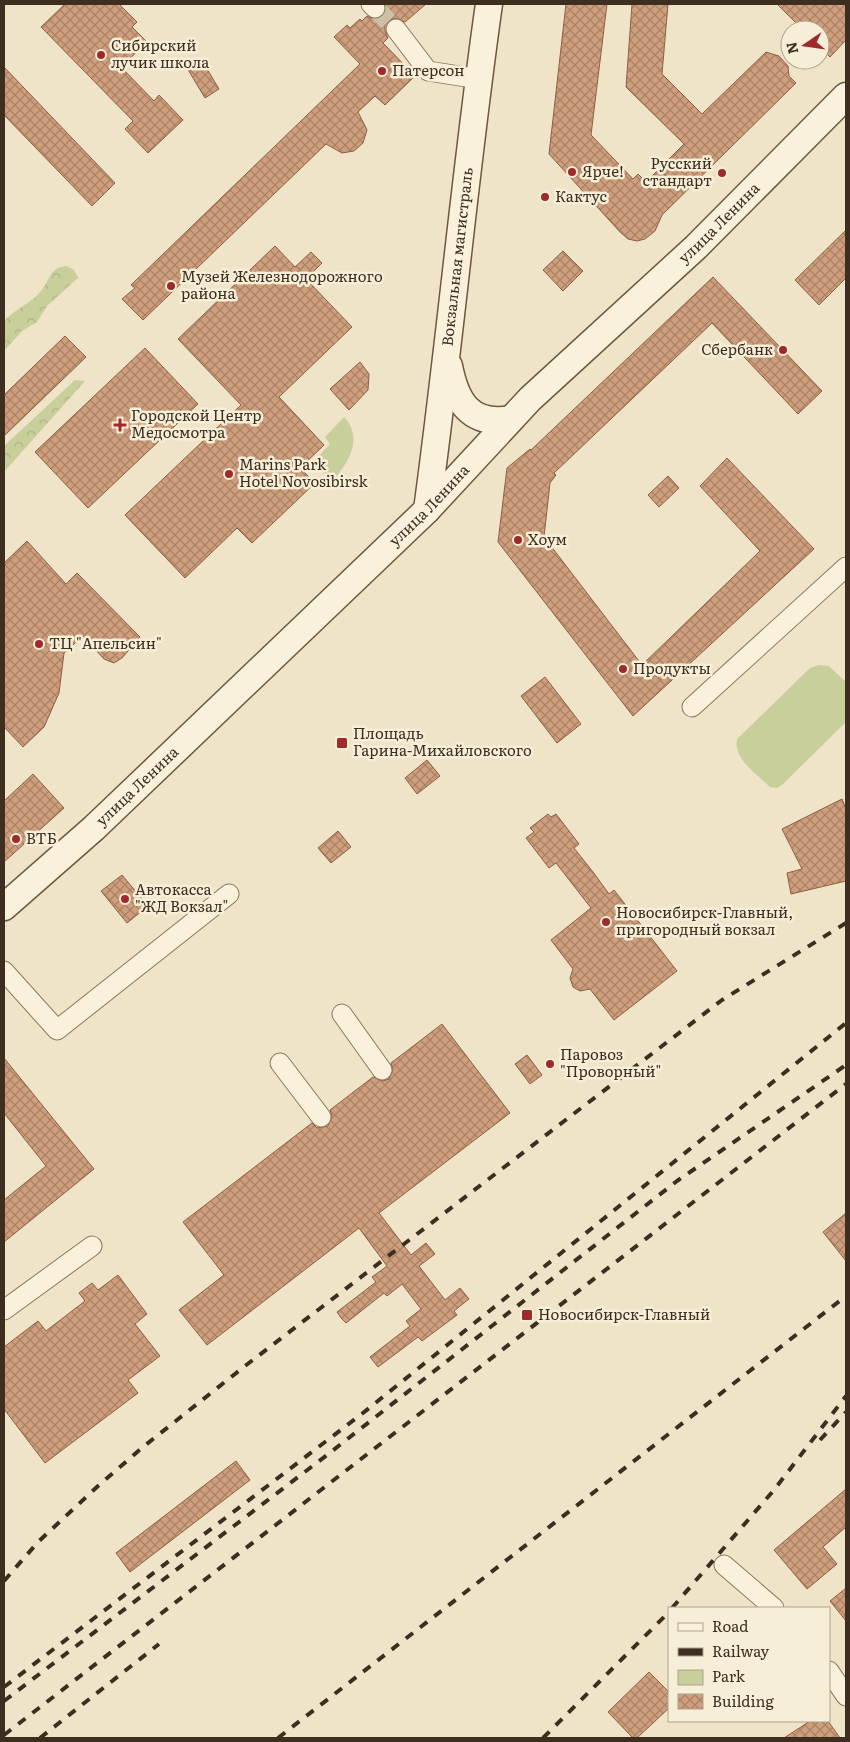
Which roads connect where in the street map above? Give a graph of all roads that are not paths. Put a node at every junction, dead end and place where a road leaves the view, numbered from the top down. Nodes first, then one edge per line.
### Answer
1 (489, 4) edge
2 (396, 29) tunnel mouth
3 (479, 79) junction
4 (846, 96) edge
5 (447, 358) junction
6 (511, 420) junction
7 (427, 510) junction
8 (846, 567) edge
9 (692, 707) dead end
10 (229, 894) dead end
11 (4, 907) edge
12 (4, 971) edge
13 (342, 1014) dead end
14 (280, 1063) dead end
15 (382, 1070) dead end
16 (321, 1117) dead end
17 (92, 1246) dead end
18 (4, 1310) edge
19 (724, 1565) dead end
20 (773, 1607) edge
21 (830, 1673) edge
22 (846, 1696) edge

1 - 3 main road, Вокзальная магистраль
2 - 3 street
3 - 5 main road, Вокзальная магистраль
4 - 6 main road, улица Ленина
5 - 6 main road
5 - 7 main road, Вокзальная магистраль
6 - 7 main road, улица Ленина
7 - 11 main road, улица Ленина
8 - 9 street
10 - 12 street
13 - 15 street
14 - 16 street
17 - 18 street
19 - 20 street
21 - 22 street

